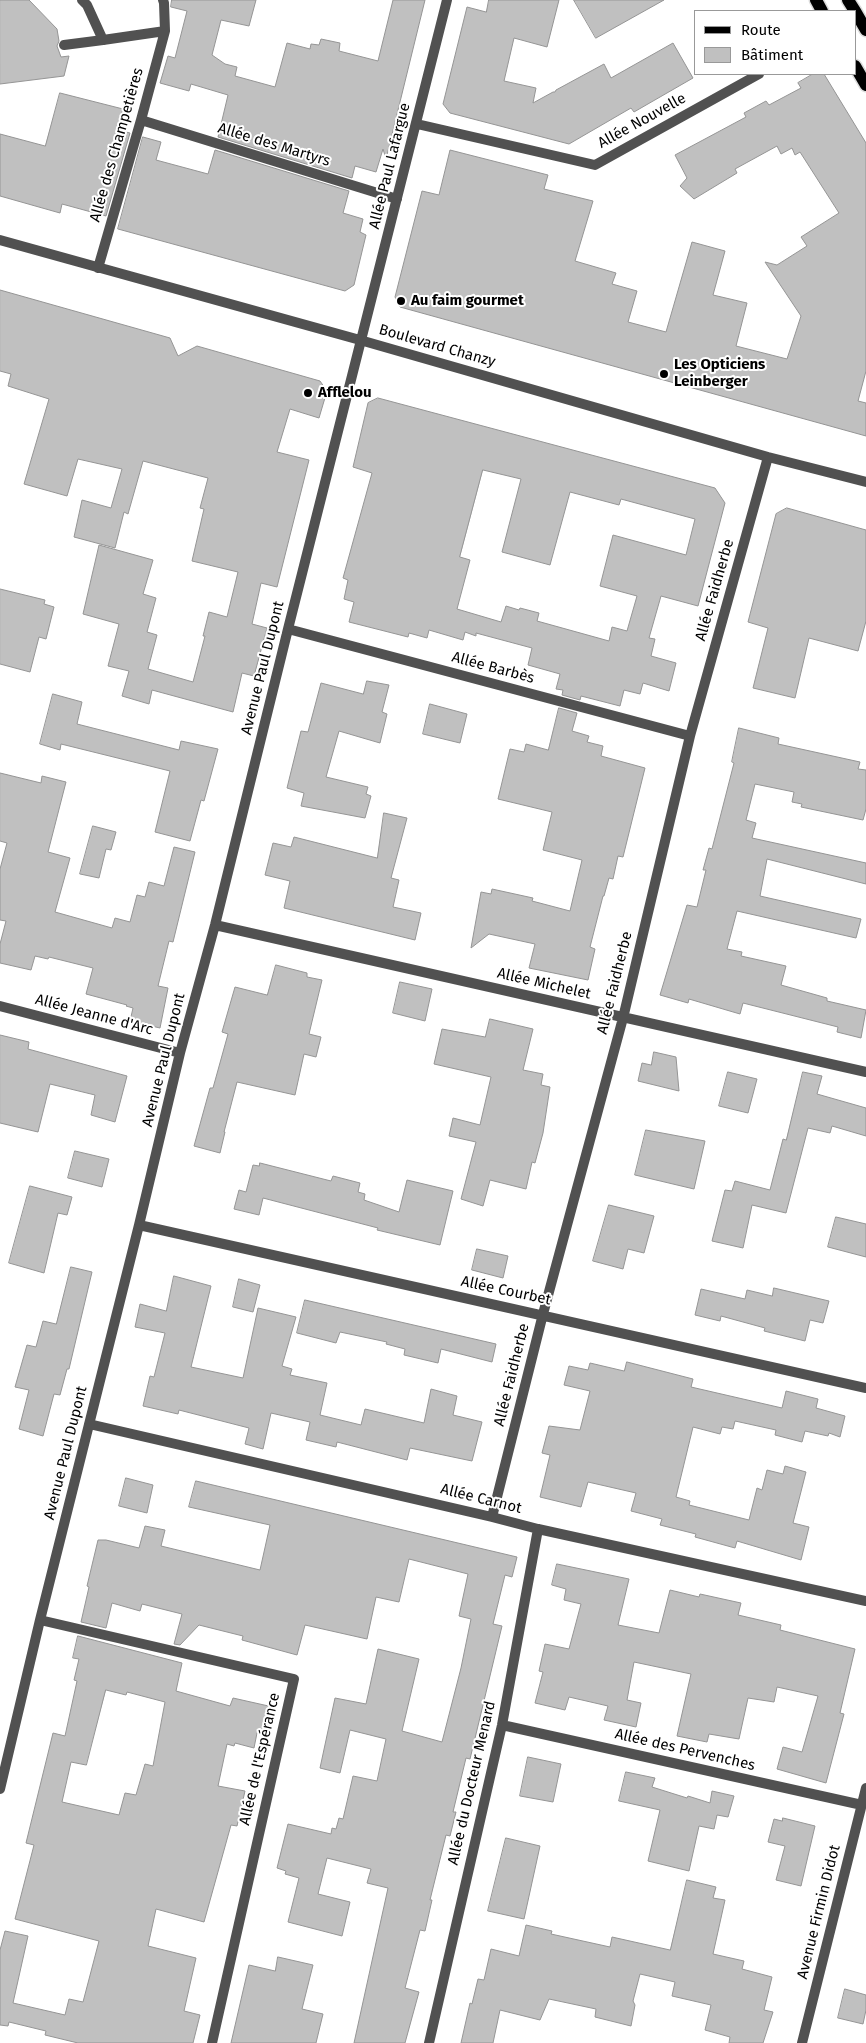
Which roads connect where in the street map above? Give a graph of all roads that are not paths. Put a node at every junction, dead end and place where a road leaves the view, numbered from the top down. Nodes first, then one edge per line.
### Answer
1 (82, 0) edge
2 (163, 0) edge
3 (447, 0) edge
4 (856, 13) edge
5 (866, 30) edge
6 (165, 31) junction
7 (103, 40) junction
8 (64, 45) dead end
9 (856, 68) edge
10 (757, 75) edge
11 (866, 85) edge
12 (141, 120) junction
13 (417, 124) junction
14 (398, 199) junction
15 (0, 240) edge
16 (98, 268) junction
17 (360, 340) junction
18 (768, 457) junction
19 (866, 482) edge
20 (288, 629) junction
21 (690, 736) junction
22 (215, 925) junction
23 (0, 1006) edge
24 (623, 1018) junction
25 (180, 1053) junction
26 (866, 1072) edge
27 (139, 1225) junction
28 (543, 1314) junction
29 (866, 1388) edge
30 (89, 1424) junction
31 (492, 1516) junction
32 (538, 1529) junction
33 (866, 1601) edge
34 (40, 1620) junction
35 (502, 1725) junction
36 (866, 1788) edge
37 (0, 1789) edge
38 (862, 1805) junction
39 (212, 2043) edge
40 (429, 2043) edge
41 (802, 2043) edge

1 - 7 street
2 - 6 street, Allée des Champetières
3 - 13 street, Allée Paul Lafargue
4 - 5 main road
6 - 7 street
6 - 12 street, Allée des Champetières
7 - 8 street
9 - 11 main road
10 - 13 street, Allée Nouvelle
12 - 14 street, Allée des Martyrs
12 - 16 street, Allée des Champetières
13 - 14 street, Allée Paul Lafargue
14 - 17 street, Allée Paul Lafargue
15 - 16 street, Boulevard Chanzy
16 - 17 street, Boulevard Chanzy
17 - 18 street, Boulevard Chanzy
17 - 20 street, Avenue Paul Dupont
18 - 19 street, Boulevard Chanzy
18 - 21 street, Allée Faidherbe
20 - 21 street, Allée Barbès
20 - 22 street, Avenue Paul Dupont
21 - 24 street, Allée Faidherbe
22 - 24 street, Allée Michelet
22 - 25 street, Avenue Paul Dupont
23 - 25 street, Allée Jeanne d'Arc
24 - 26 street, Allée Michelet
24 - 28 street, Allée Faidherbe
25 - 27 street, Avenue Paul Dupont
27 - 28 street, Allée Courbet
27 - 30 street, Avenue Paul Dupont
28 - 29 street, Allée Courbet
28 - 31 street, Allée Faidherbe
30 - 31 street, Allée Carnot
30 - 34 street, Avenue Paul Dupont
31 - 32 street, Allée Carnot
32 - 33 street, Allée Carnot
32 - 35 street, Allée du Docteur Menard
34 - 37 street, Avenue Paul Dupont
34 - 39 street, Allée de l'Espérance
35 - 38 street, Allée des Pervenches
35 - 40 street, Allée du Docteur Menard
36 - 38 street, Avenue Firmin Didot
38 - 41 street, Avenue Firmin Didot

